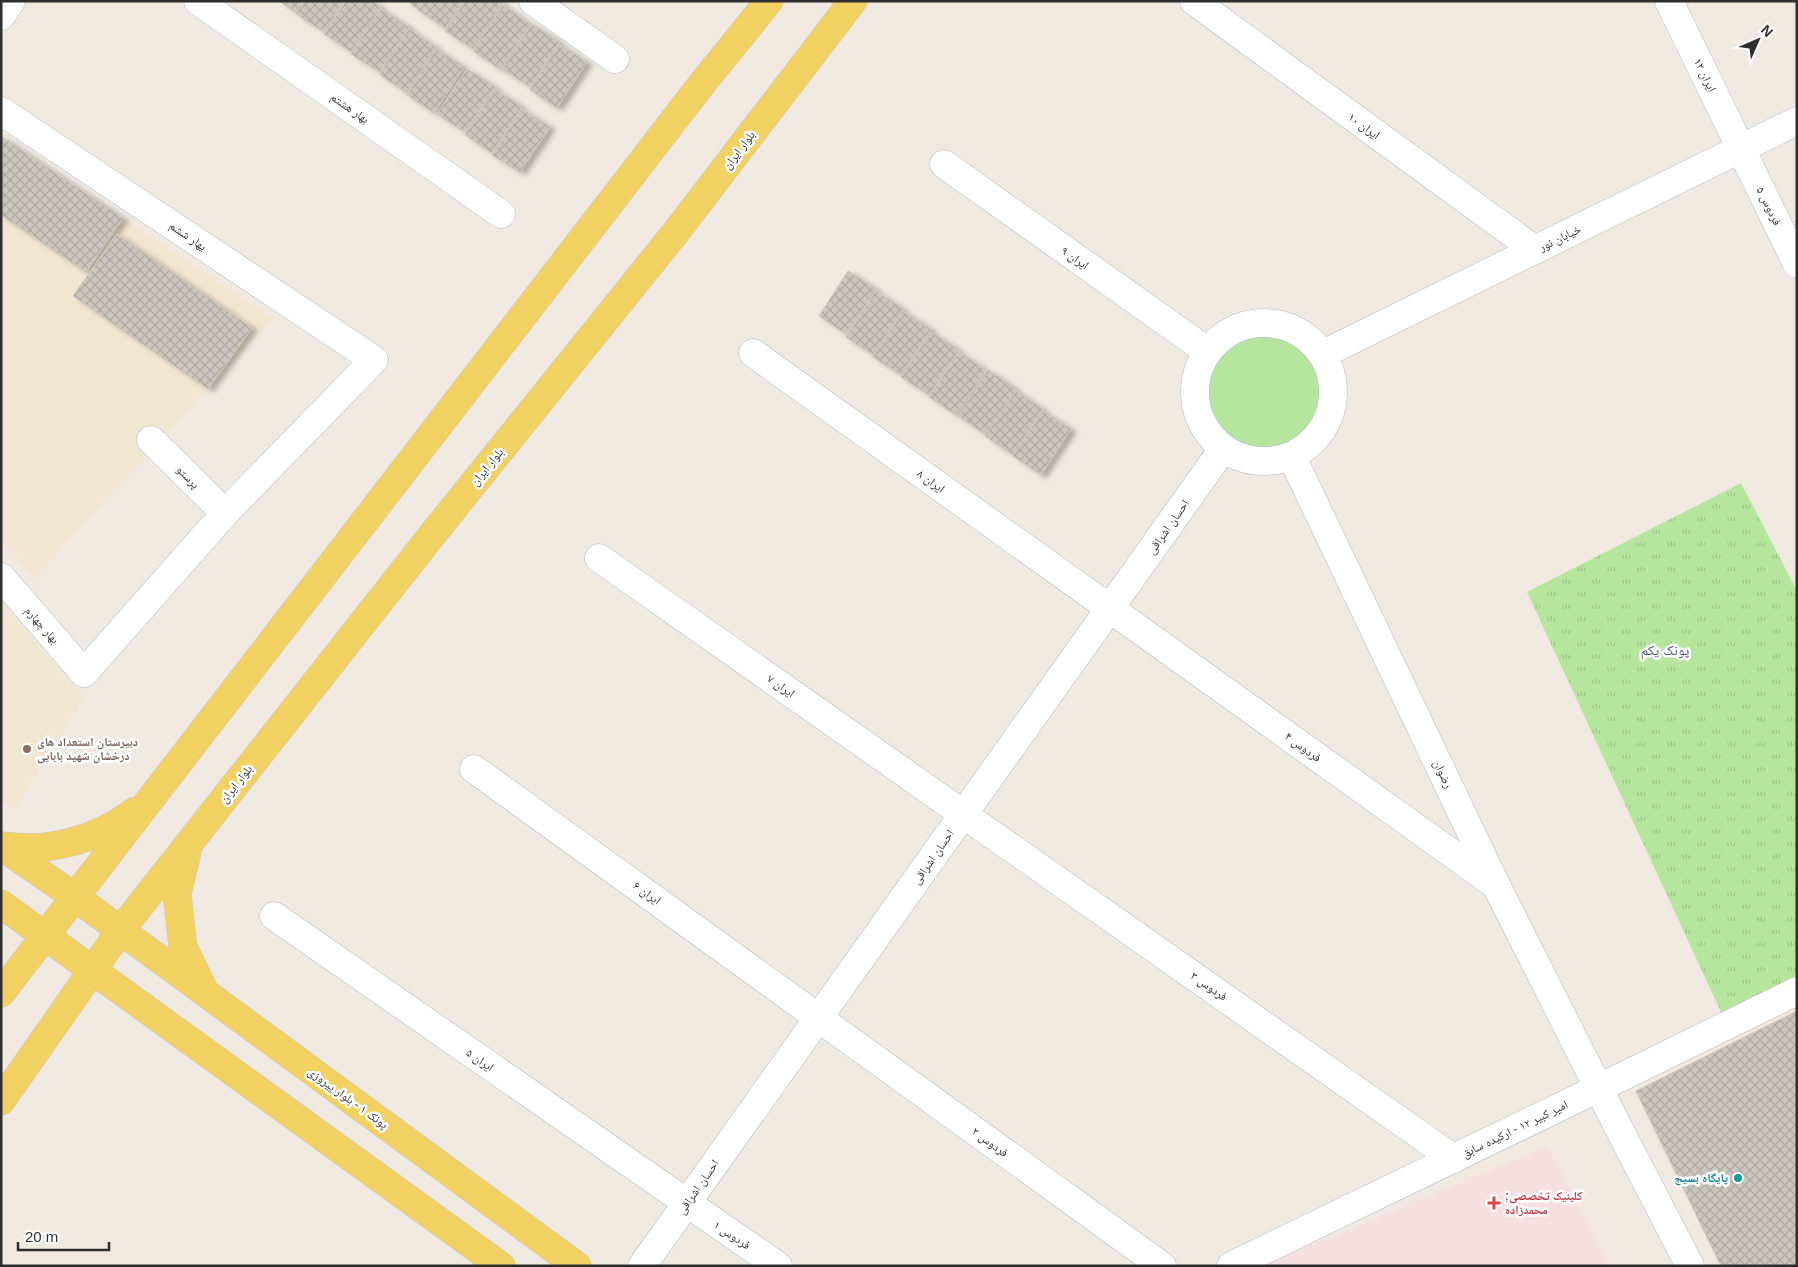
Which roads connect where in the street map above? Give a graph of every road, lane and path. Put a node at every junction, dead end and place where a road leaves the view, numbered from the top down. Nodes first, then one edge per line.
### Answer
1 (11, 1) edge
2 (198, 1) edge
3 (532, 1) edge
4 (769, 1) edge
5 (853, 1) edge
6 (1194, 1) edge
7 (1669, 1) edge
8 (1, 16) edge
9 (615, 59) dead end
10 (1, 111) edge
11 (1797, 121) edge
12 (1741, 149) junction
13 (944, 164) dead end
14 (501, 214) dead end
15 (1535, 250) junction
16 (1797, 264) edge
17 (1207, 351) junction
18 (753, 353) dead end
19 (1323, 354) junction
20 (151, 440) dead end
21 (1223, 449) junction
22 (1292, 457) junction
23 (225, 513) junction
24 (599, 558) dead end
25 (1, 577) edge
26 (1110, 609) junction
27 (474, 769) dead end
28 (156, 795) junction
29 (963, 815) junction
30 (190, 843) junction
31 (2, 846) edge
32 (1496, 885) junction
33 (75, 897) junction
34 (1, 904) edge
35 (274, 916) dead end
36 (120, 931) junction
37 (44, 936) junction
38 (92, 970) junction
39 (1797, 991) edge
40 (1, 993) edge
41 (206, 994) junction
42 (819, 1017) junction
43 (1599, 1088) junction
44 (1, 1101) edge
45 (1454, 1159) junction
46 (686, 1204) junction
47 (501, 1266) edge
48 (576, 1266) edge
49 (642, 1266) edge
50 (778, 1266) edge
51 (1162, 1266) edge
52 (1231, 1266) edge
53 (1690, 1266) edge

1 - 8 street
2 - 14 street, بهار هشتم
3 - 9 street
4 - 28 main road
5 - 30 main road, بلوار ایران
6 - 15 street, ایران ۱۰
7 - 12 street, ایران ۱۲
10 - 23 street, یهار ششم
11 - 12 street, خیابان نور
12 - 15 street, خیابان نور
12 - 16 street, فردوس ۵
13 - 17 street, ایران ۹
15 - 19 street, خیابان نور
17 - 19 street
17 - 21 street
18 - 26 street, ایران ۸
19 - 22 street
20 - 23 street, پرستو
21 - 22 street
21 - 26 street, احسان اشراقی
22 - 32 street, رضوان
23 - 25 street, بهار چهارم
24 - 29 street, ایران ۷
26 - 29 street, احسان اشراقی
26 - 32 street, فردوس ۴
27 - 42 street, ایران ۶
28 - 31 main road
28 - 33 main road
29 - 42 street, احسان اشراقی
29 - 45 street, فردوس ۳
30 - 36 main road, بلوار ایران
30 - 41 main road
31 - 33 main road, پونک ۱ - بلوار پیروزی
32 - 43 street, رضوان
33 - 36 main road, پونک ۱ - بلوار پیروزی
33 - 37 main road
34 - 37 main road
35 - 46 street, ایران ۵
36 - 38 main road, بلوار ایران
36 - 41 main road, پونک ۱ - بلوار پیروزی
37 - 38 main road
37 - 40 main road
38 - 44 main road
38 - 47 main road
39 - 43 street, امیر کبیر ۱۲ - ارکیده سابق
41 - 48 main road, پونک ۱ - بلوار پیروزی
42 - 46 street, احسان اشراقی
42 - 51 street, فردوس ۲
43 - 45 street, امیر کبیر ۱۲ - ارکیده سابق
43 - 53 street, رضوان
45 - 52 street, امیر کبیر ۱۲ - ارکیده سابق
46 - 49 street, احسان اشراقی
46 - 50 street, فردوس ۱

